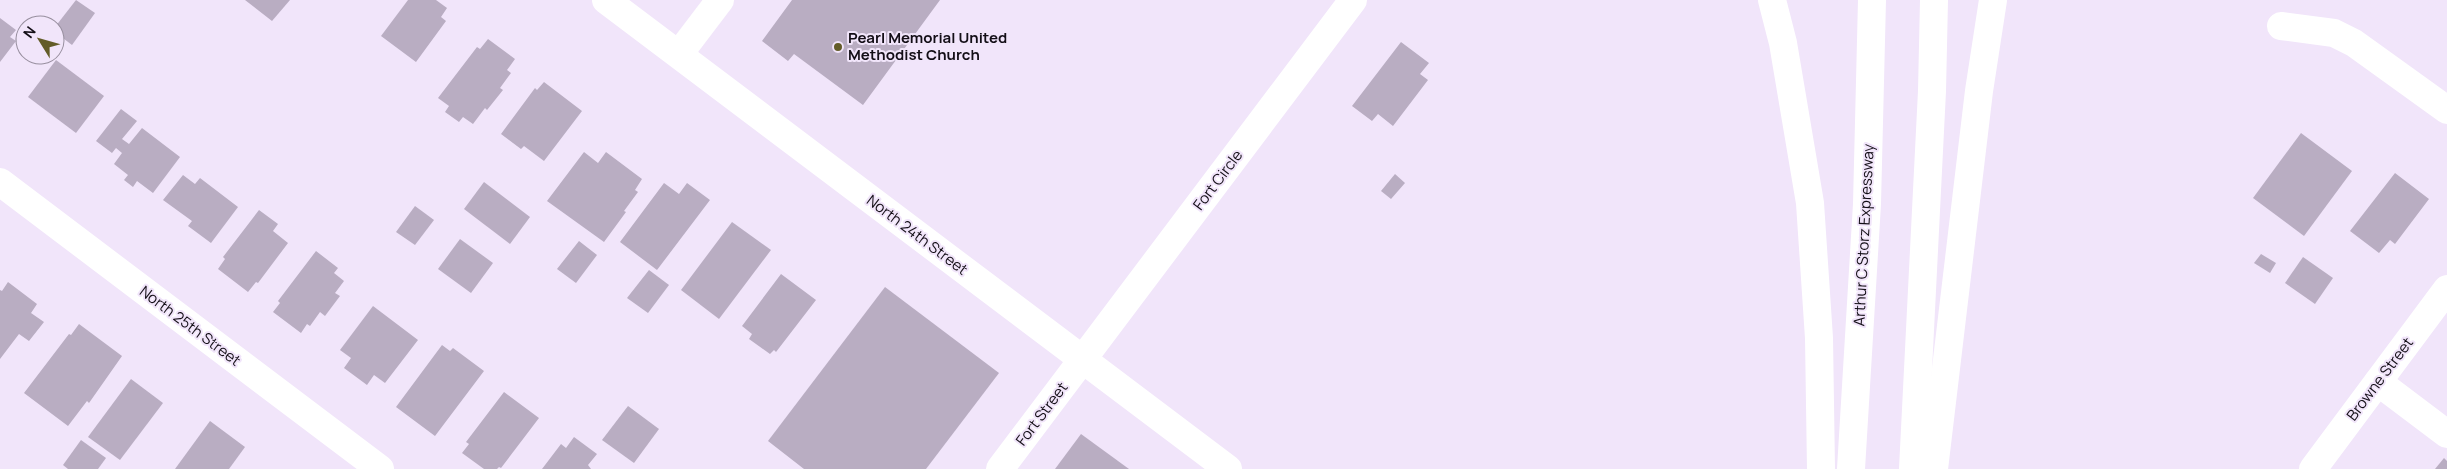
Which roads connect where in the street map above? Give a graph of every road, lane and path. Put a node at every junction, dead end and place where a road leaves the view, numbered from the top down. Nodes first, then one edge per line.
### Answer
1 (606, 0) edge
2 (720, 0) edge
3 (1353, 0) edge
4 (1772, 0) edge
5 (1872, 0) edge
6 (1934, 0) edge
7 (1992, 0) edge
8 (2282, 26) dead end
9 (679, 54) junction
10 (2447, 110) edge
11 (0, 182) edge
12 (2447, 289) edge
13 (1083, 360) junction
14 (2378, 382) junction
15 (2447, 434) edge
16 (380, 469) edge
17 (1000, 469) edge
18 (1228, 469) edge
19 (1821, 469) edge
20 (1851, 469) edge
21 (1912, 469) edge
22 (1934, 469) edge
23 (2313, 469) edge

1 - 9 main road, North 24th Street
2 - 9 main road
3 - 13 main road, Fort Circle
4 - 19 main road
5 - 20 main road, Arthur C Storz Expressway
6 - 21 main road
7 - 22 main road
8 - 10 main road
9 - 13 main road, North 24th Street
11 - 16 main road, North 25th Street
12 - 14 main road, Browne Street
13 - 17 main road, Fort Street
13 - 18 main road, North 24th Street
14 - 15 main road
14 - 23 main road, Browne Street

